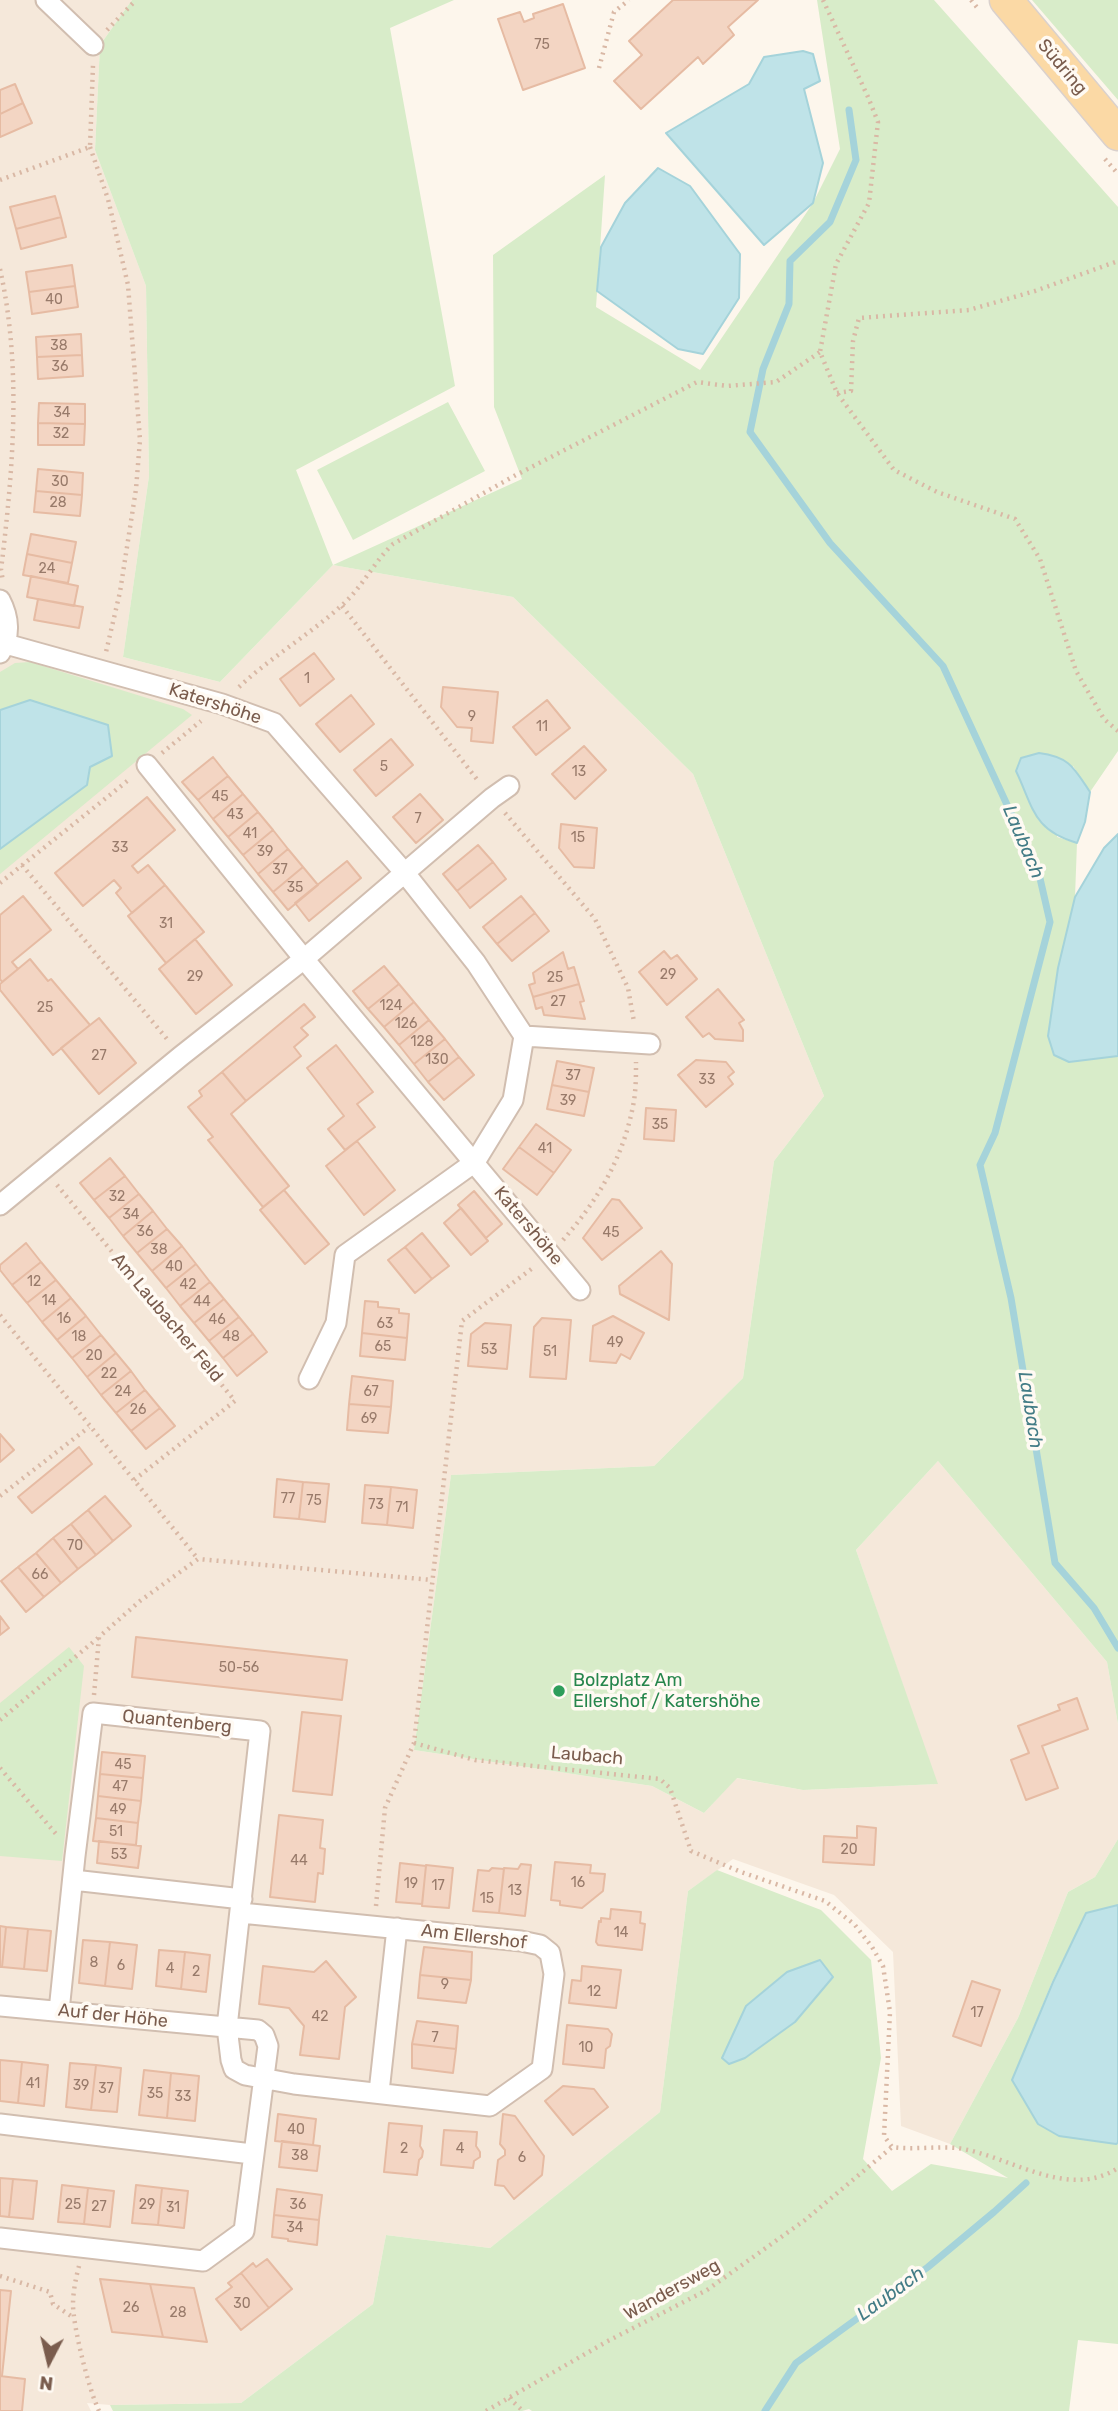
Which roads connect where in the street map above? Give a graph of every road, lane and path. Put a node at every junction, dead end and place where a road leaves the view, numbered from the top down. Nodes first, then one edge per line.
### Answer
1 (46, 0) edge
2 (136, 0) edge
3 (629, 0) edge
4 (823, 0) edge
5 (1006, 0) edge
6 (93, 45) junction
7 (599, 68) dead end
8 (1118, 134) edge
9 (90, 146) junction
10 (0, 180) edge
11 (1118, 261) edge
12 (0, 269) edge
13 (820, 352) junction
14 (837, 393) junction
15 (2, 591) edge
16 (342, 606) junction
17 (3, 648) edge
18 (102, 669) junction
19 (222, 704) junction
20 (1118, 731) edge
21 (147, 765) junction
22 (509, 786) dead end
23 (492, 797) junction
24 (22, 865) junction
25 (404, 872) junction
26 (0, 883) edge
27 (304, 959) junction
28 (524, 1036) junction
29 (643, 1044) junction
30 (181, 1056) junction
31 (475, 1162) junction
32 (44, 1169) junction
33 (0, 1206) edge
34 (552, 1254) junction
35 (580, 1290) dead end
36 (0, 1315) edge
37 (309, 1379) dead end
38 (89, 1427) junction
39 (134, 1480) junction
40 (0, 1496) edge
41 (198, 1559) junction
42 (432, 1580) junction
43 (99, 1637) junction
44 (93, 1713) junction
45 (0, 1720) edge
46 (414, 1743) junction
47 (0, 1768) edge
48 (75, 1856) junction
49 (73, 1880) junction
50 (242, 1906) junction
51 (374, 1925) junction
52 (397, 1928) junction
53 (0, 2006) edge
54 (59, 2011) junction
55 (227, 2027) junction
56 (264, 2079) junction
57 (379, 2092) junction
58 (0, 2124) edge
59 (892, 2147) junction
60 (253, 2154) junction
61 (1118, 2168) edge
62 (0, 2238) edge
63 (85, 2248) junction
64 (0, 2276) edge
65 (75, 2318) junction
66 (509, 2398) junction
67 (99, 2411) edge
68 (486, 2411) edge
69 (523, 2411) edge

1 - 6 street
2 - 6 path
3 - 7 path
4 - 13 path
5 - 8 main road, Südring
6 - 9 path
9 - 10 path
9 - 18 path
11 - 14 path
12 - 15 path
13 - 14 path
13 - 16 path
14 - 20 path
15 - 17 street
16 - 19 path
16 - 23 path
17 - 18 street, Katershöhe
18 - 19 street, Katershöhe
19 - 21 path
19 - 25 street, Katershöhe
21 - 24 path
21 - 27 street
22 - 23 street
23 - 25 street
23 - 29 path
24 - 26 path
24 - 30 path
25 - 27 street
25 - 28 street, Katershöhe
27 - 30 street
27 - 31 street
28 - 29 street
28 - 31 street
29 - 34 path
30 - 32 street
31 - 34 street, Katershöhe
31 - 37 street
32 - 33 street
32 - 39 path, Am Laubacher Feld
34 - 35 street, Katershöhe
34 - 42 path
36 - 38 path
38 - 39 path
38 - 40 path
39 - 41 path
41 - 42 path
41 - 43 path
42 - 46 path
43 - 44 path
43 - 45 path
44 - 48 street
44 - 50 street, Quantenberg
46 - 51 path
46 - 59 path, Laubach
47 - 48 path
48 - 49 street
49 - 50 street
49 - 54 street
50 - 51 street, Am Ellershof
50 - 55 street, Quantenberg
51 - 52 street, Am Ellershof
52 - 57 street, Am Ellershof
52 - 57 street, Am Ellershof
53 - 54 street, Auf der Höhe
54 - 55 street, Auf der Höhe
55 - 56 street, Quantenberg
55 - 56 street
56 - 57 street, Am Ellershof
56 - 60 street
58 - 60 street
59 - 61 path
59 - 66 path, Wandersweg
60 - 63 street
62 - 63 street
63 - 65 path
64 - 65 path
65 - 67 path
66 - 68 path, Wandersweg
66 - 69 path

